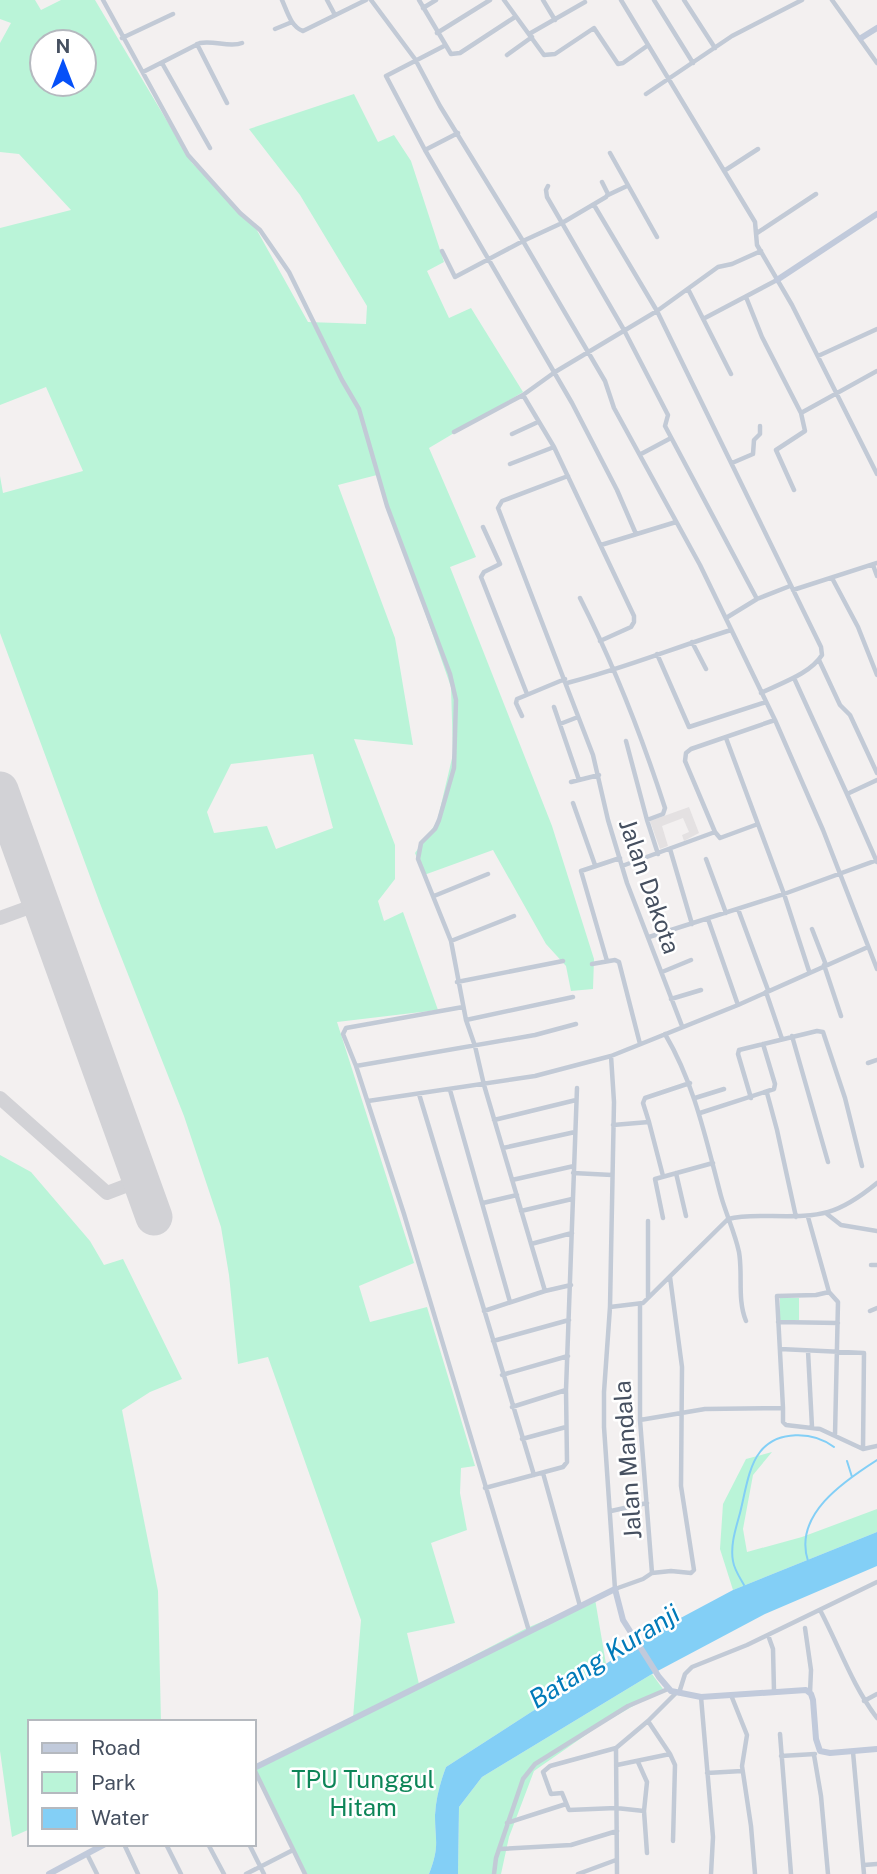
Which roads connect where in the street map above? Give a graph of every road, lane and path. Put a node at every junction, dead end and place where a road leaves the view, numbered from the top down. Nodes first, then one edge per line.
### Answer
1 (103, 0) edge
2 (282, 0) edge
3 (327, 0) edge
4 (366, 0) edge
5 (371, 0) edge
6 (419, 0) edge
7 (436, 0) edge
8 (490, 0) edge
9 (504, 0) edge
10 (543, 0) edge
11 (622, 0) edge
12 (654, 0) edge
13 (684, 0) edge
14 (802, 0) edge
15 (832, 0) edge
16 (585, 2) dead end
17 (423, 8) junction
18 (173, 14) dead end
19 (335, 15) junction
20 (515, 17) junction
21 (555, 20) junction
22 (292, 22) junction
23 (877, 28) edge
24 (275, 29) dead end
25 (437, 33) junction
26 (530, 36) junction
27 (122, 38) junction
28 (861, 38) junction
29 (242, 43) dead end
30 (197, 44) junction
31 (444, 46) junction
32 (648, 46) junction
33 (715, 48) junction
34 (508, 55) dead end
35 (415, 59) junction
36 (162, 63) junction
37 (693, 63) junction
38 (877, 63) edge
39 (143, 72) junction
40 (670, 80) junction
41 (646, 94) dead end
42 (227, 103) dead end
43 (457, 133) junction
44 (209, 148) dead end
45 (758, 149) dead end
46 (425, 150) junction
47 (610, 153) dead end
48 (724, 171) junction
49 (602, 182) dead end
50 (548, 186) dead end
51 (627, 186) junction
52 (816, 194) dead end
53 (607, 196) junction
54 (594, 205) junction
55 (877, 214) edge
56 (562, 223) junction
57 (757, 234) junction
58 (657, 237) dead end
59 (523, 241) junction
60 (442, 251) dead end
61 (761, 251) junction
62 (489, 261) junction
63 (777, 280) junction
64 (688, 289) junction
65 (746, 297) junction
66 (657, 311) junction
67 (703, 319) junction
68 (877, 329) edge
69 (624, 330) junction
70 (589, 352) junction
71 (818, 356) junction
72 (877, 371) edge
73 (555, 372) junction
74 (731, 374) dead end
75 (835, 392) junction
76 (523, 395) junction
77 (801, 412) junction
78 (538, 422) junction
79 (760, 426) dead end
80 (454, 432) dead end
81 (512, 434) dead end
82 (671, 438) junction
83 (554, 447) junction
84 (641, 454) junction
85 (877, 455) edge
86 (869, 459) junction
87 (732, 463) junction
88 (510, 464) dead end
89 (877, 474) edge
90 (568, 476) junction
91 (794, 489) dead end
92 (676, 522) junction
93 (483, 527) dead end
94 (636, 534) junction
95 (601, 545) junction
96 (875, 564) edge
97 (877, 576) edge
98 (832, 578) junction
99 (792, 588) junction
100 (580, 598) dead end
101 (757, 599) junction
102 (726, 618) junction
103 (731, 630) junction
104 (600, 641) junction
105 (692, 642) junction
106 (657, 654) junction
107 (819, 660) junction
108 (706, 669) dead end
109 (614, 671) junction
110 (877, 675) edge
111 (794, 678) junction
112 (566, 681) junction
113 (761, 692) junction
114 (527, 694) junction
115 (766, 702) junction
116 (554, 707) dead end
117 (522, 716) dead end
118 (578, 717) junction
119 (775, 720) junction
120 (559, 724) junction
121 (726, 738) junction
122 (626, 741) dead end
123 (877, 773) edge
124 (599, 775) junction
125 (579, 780) junction
126 (877, 780) edge
127 (571, 782) dead end
128 (847, 794) junction
129 (573, 803) dead end
130 (647, 820) junction
131 (758, 824) junction
132 (715, 832) junction
133 (670, 849) junction
134 (659, 854) junction
135 (620, 858) junction
136 (706, 859) dead end
137 (877, 861) edge
138 (595, 865) junction
139 (622, 866) junction
140 (488, 874) dead end
141 (841, 874) junction
142 (784, 894) junction
143 (434, 896) junction
144 (738, 909) junction
145 (726, 913) junction
146 (514, 916) dead end
147 (708, 919) junction
148 (692, 924) junction
149 (812, 929) dead end
150 (649, 937) junction
151 (451, 941) junction
152 (868, 947) junction
153 (691, 960) dead end
154 (563, 961) dead end
155 (607, 961) junction
156 (592, 964) dead end
157 (825, 965) junction
158 (877, 969) edge
159 (809, 971) junction
160 (662, 972) junction
161 (457, 982) junction
162 (701, 990) dead end
163 (767, 991) junction
164 (573, 997) dead end
165 (671, 999) junction
166 (738, 1005) junction
167 (463, 1007) junction
168 (841, 1016) dead end
169 (466, 1020) junction
170 (576, 1024) dead end
171 (682, 1027) junction
172 (665, 1034) junction
173 (792, 1037) junction
174 (782, 1039) junction
175 (640, 1044) junction
176 (763, 1044) junction
177 (475, 1046) junction
178 (611, 1056) junction
179 (877, 1060) edge
180 (869, 1063) dead end
181 (356, 1066) junction
182 (690, 1083) junction
183 (484, 1085) junction
184 (577, 1088) dead end
185 (724, 1089) dead end
186 (450, 1090) junction
187 (767, 1093) junction
188 (419, 1094) junction
189 (695, 1098) junction
190 (751, 1098) junction
191 (576, 1100) junction
192 (368, 1101) junction
193 (700, 1113) junction
194 (494, 1120) junction
195 (649, 1122) junction
196 (613, 1125) junction
197 (575, 1132) junction
198 (503, 1147) junction
199 (828, 1162) dead end
200 (713, 1163) junction
201 (574, 1166) junction
202 (862, 1166) dead end
203 (573, 1173) junction
204 (676, 1173) junction
205 (612, 1175) junction
206 (663, 1176) junction
207 (512, 1180) junction
208 (877, 1183) edge
209 (517, 1195) junction
210 (572, 1199) junction
211 (482, 1203) junction
212 (521, 1211) junction
213 (827, 1214) junction
214 (686, 1216) dead end
215 (796, 1217) junction
216 (808, 1217) junction
217 (663, 1219) dead end
218 (728, 1219) junction
219 (648, 1221) dead end
220 (877, 1231) edge
221 (572, 1233) junction
222 (531, 1244) junction
223 (670, 1277) junction
224 (571, 1285) junction
225 (545, 1291) junction
226 (829, 1292) junction
227 (648, 1298) junction
228 (510, 1301) junction
229 (640, 1304) junction
230 (610, 1307) junction
231 (877, 1308) edge
232 (484, 1311) junction
233 (870, 1311) dead end
234 (569, 1320) junction
235 (746, 1321) dead end
236 (778, 1322) junction
237 (838, 1323) junction
238 (493, 1341) junction
239 (780, 1349) junction
240 (808, 1350) junction
241 (837, 1352) junction
242 (568, 1356) junction
243 (502, 1375) junction
244 (566, 1390) junction
245 (512, 1407) junction
246 (782, 1408) junction
247 (682, 1412) junction
248 (640, 1420) junction
249 (566, 1427) junction
250 (812, 1427) junction
251 (835, 1435) junction
252 (522, 1439) junction
253 (877, 1446) edge
254 (863, 1449) junction
255 (543, 1473) junction
256 (534, 1475) junction
257 (485, 1488) junction
258 (647, 1503) junction
259 (610, 1511) junction
260 (652, 1573) junction
261 (877, 1582) edge
262 (615, 1589) junction
263 (580, 1606) junction
264 (820, 1610) junction
265 (805, 1628) dead end
266 (529, 1630) junction
267 (768, 1635) junction
268 (668, 1689) junction
269 (774, 1691) junction
270 (810, 1693) junction
271 (677, 1694) junction
272 (877, 1694) edge
273 (731, 1695) junction
274 (701, 1697) junction
275 (864, 1701) junction
276 (877, 1718) edge
277 (648, 1721) junction
278 (780, 1734) dead end
279 (616, 1748) junction
280 (877, 1749) edge
281 (853, 1752) junction
282 (817, 1753) junction
283 (670, 1754) junction
284 (781, 1756) junction
285 (638, 1762) junction
286 (617, 1765) junction
287 (256, 1768) edge
288 (742, 1771) junction
289 (256, 1773) edge
290 (707, 1773) junction
291 (566, 1804) junction
292 (616, 1808) junction
293 (644, 1811) junction
294 (507, 1823) junction
295 (617, 1831) junction
296 (673, 1841) dead end
297 (102, 1846) edge
298 (125, 1846) edge
299 (167, 1846) edge
300 (209, 1846) edge
301 (250, 1846) edge
302 (500, 1849) junction
303 (293, 1850) junction
304 (647, 1853) dead end
305 (87, 1854) junction
306 (617, 1860) junction
307 (877, 1864) edge
308 (863, 1865) junction
309 (261, 1867) junction
310 (49, 1874) edge
311 (97, 1874) edge
312 (138, 1874) edge
313 (181, 1874) edge
314 (224, 1874) edge
315 (246, 1874) edge
316 (264, 1874) edge
317 (305, 1874) edge
318 (494, 1874) edge
319 (578, 1874) edge
320 (617, 1874) edge
321 (711, 1874) edge
322 (755, 1874) edge
323 (791, 1874) edge
324 (828, 1874) edge
325 (864, 1874) edge

1 - 27 street
2 - 22 street
3 - 19 street
4 - 19 street
5 - 35 street
6 - 17 street
7 - 17 street
8 - 25 street
9 - 20 street
10 - 21 street
11 - 32 street
12 - 37 street
13 - 33 street
14 - 33 street
15 - 28 street
16 - 21 street
17 - 25 street
18 - 27 street
19 - 22 street
20 - 26 street
20 - 31 street
21 - 26 street
22 - 24 street
23 - 28 street
25 - 31 street
26 - 32 street
26 - 34 street
27 - 39 street
28 - 38 street
29 - 30 street
30 - 36 street
30 - 42 street
31 - 35 street
32 - 40 street
33 - 37 street
35 - 43 street
35 - 46 street
36 - 39 street
36 - 44 street
37 - 40 street
39 - 143 street
40 - 41 street
40 - 48 street
43 - 46 street
43 - 59 street
45 - 48 street
46 - 62 street
47 - 51 street
48 - 57 street
49 - 53 street
50 - 56 street
51 - 53 street
51 - 58 street
52 - 57 street
53 - 54 street
54 - 56 street
54 - 66 street
55 - 63 street
56 - 59 street
56 - 69 street
57 - 61 street
59 - 62 street
59 - 70 street
60 - 62 street
61 - 63 street
61 - 64 street
62 - 73 street
63 - 65 street
63 - 71 street
64 - 66 street
64 - 67 street
65 - 67 street
65 - 77 street
66 - 69 street
66 - 87 street
67 - 74 street
68 - 71 street
69 - 70 street
69 - 82 street
70 - 73 street
70 - 84 street
71 - 75 street
72 - 75 street
73 - 76 street
73 - 94 street
75 - 77 street
75 - 86 street
76 - 78 street
76 - 80 street
77 - 91 street
78 - 81 street
78 - 83 street
79 - 87 street
82 - 84 street
82 - 101 street
83 - 88 street
83 - 90 street
84 - 92 street
85 - 86 street
86 - 89 street
87 - 99 street
90 - 95 street
90 - 112 street, Jalan Dakota
92 - 94 street
92 - 102 street
93 - 114 street
94 - 95 street
95 - 104 street
96 - 97 street
96 - 98 street
98 - 99 street
98 - 110 street
99 - 101 street
99 - 107 street
100 - 104 street
101 - 102 street
102 - 103 street
103 - 105 street
103 - 113 street
104 - 109 street
105 - 106 street
105 - 108 street
106 - 109 street
106 - 115 street
107 - 111 street
107 - 123 street
109 - 112 street
109 - 130 street
111 - 113 street
111 - 128 street
112 - 114 street
112 - 118 street, Jalan Dakota
113 - 115 street
114 - 117 street
115 - 119 street
116 - 120 street
118 - 120 street
118 - 124 street, Jalan Dakota
119 - 121 street
119 - 141 street
120 - 125 street
121 - 131 street
121 - 132 street
122 - 130 street
124 - 125 street
124 - 135 street, Jalan Dakota
125 - 127 street
126 - 128 street
128 - 137 street
129 - 138 street
130 - 134 street
131 - 132 street
131 - 142 street
132 - 133 street
133 - 134 street
133 - 148 street
134 - 139 street
135 - 138 street
135 - 139 street, Jalan Dakota
136 - 145 street
137 - 141 street
138 - 155 street
139 - 150 street, Jalan Dakota
140 - 143 street
141 - 142 street
141 - 152 street
142 - 144 street
142 - 159 street
143 - 151 street
144 - 145 street
144 - 163 street
145 - 147 street
146 - 151 street
147 - 148 street
147 - 166 street
148 - 150 street
149 - 157 street
150 - 160 street, Jalan Dakota
151 - 161 street
152 - 157 street
152 - 158 street
153 - 160 street
154 - 161 street
155 - 156 street
155 - 175 street
157 - 159 street
157 - 168 street
159 - 163 street
160 - 165 street, Jalan Dakota
161 - 167 street
162 - 165 street
163 - 166 street
163 - 174 street
164 - 169 street
165 - 171 street, Jalan Dakota
166 - 171 street
167 - 169 street
167 - 181 street
169 - 177 street
170 - 177 street
171 - 172 street
172 - 175 street
172 - 182 street
173 - 174 street
173 - 199 street
173 - 202 street
174 - 176 street
175 - 178 street
176 - 187 street
176 - 190 street
177 - 181 street
177 - 183 street
178 - 183 street
178 - 196 street
179 - 180 street
181 - 192 street
182 - 189 street
182 - 195 street
183 - 186 street
183 - 194 street
184 - 191 street
185 - 189 street
186 - 188 street
186 - 211 street
187 - 190 street
187 - 215 street
188 - 192 street
188 - 232 street
189 - 193 street
190 - 193 street
191 - 194 street
191 - 197 street
192 - 257 street
193 - 200 street
194 - 198 street
195 - 196 street
195 - 206 street
196 - 205 street
197 - 198 street
197 - 201 street
198 - 207 street
200 - 204 street
200 - 218 street
201 - 203 street
201 - 207 street
203 - 205 street
203 - 210 street
204 - 206 street
204 - 214 street
205 - 230 street
206 - 217 street
207 - 209 street
208 - 213 street
209 - 211 street
209 - 212 street
210 - 212 street
210 - 221 street
211 - 228 street
212 - 222 street
213 - 216 street
213 - 220 street
215 - 216 street
215 - 218 street
216 - 226 street
218 - 223 street
218 - 235 street
219 - 227 street
221 - 222 street
221 - 224 street
222 - 225 street
223 - 227 street
223 - 247 street
224 - 225 street
224 - 234 street
225 - 228 street
226 - 236 street
226 - 237 street
227 - 229 street
228 - 232 street
229 - 230 street
229 - 248 street, Jalan Mandala
230 - 259 street
231 - 233 street
232 - 238 street
234 - 238 street
234 - 242 street
236 - 237 street
236 - 239 street
237 - 241 street
238 - 243 street
239 - 240 street
239 - 246 street
240 - 241 street
240 - 250 street
241 - 251 street
241 - 254 street
242 - 243 street
242 - 244 street
243 - 245 street
244 - 245 street
244 - 249 street
245 - 252 street
246 - 247 street
246 - 250 street
247 - 248 street
247 - 260 street
248 - 258 street, Jalan Mandala
249 - 252 street
249 - 255 street
250 - 251 street
251 - 254 street
252 - 256 street
253 - 254 street
255 - 256 street
255 - 263 street
256 - 257 street
257 - 266 street
258 - 259 street
258 - 260 street, Jalan Mandala
259 - 262 street
260 - 262 street, Jalan Mandala
261 - 264 street
262 - 263 street
262 - 268 street
263 - 266 street
264 - 267 street
264 - 275 street
265 - 270 street
266 - 287 street
267 - 269 street
267 - 271 street
268 - 271 street
268 - 294 street
269 - 270 street
269 - 273 street
270 - 282 street
271 - 274 street
271 - 277 street
272 - 275 street
273 - 274 street
273 - 288 street
274 - 290 street
275 - 276 street
277 - 279 street
277 - 283 street
278 - 284 street
279 - 286 street
279 - 291 street
280 - 281 street
281 - 282 street
281 - 308 street
282 - 284 street
282 - 324 street
283 - 285 street
283 - 296 street
284 - 323 street
285 - 286 street
285 - 293 street
286 - 292 street
288 - 290 street
288 - 322 street
289 - 303 street
290 - 321 street
291 - 292 street
291 - 294 street
292 - 293 street
292 - 295 street
293 - 304 street
294 - 302 street
295 - 302 street
295 - 306 street
297 - 305 street
298 - 312 street
299 - 313 street
300 - 314 street
301 - 309 street
302 - 318 street
303 - 309 street
303 - 317 street
305 - 310 street
305 - 311 street
306 - 319 street
306 - 320 street
307 - 308 street
308 - 325 street
309 - 315 street
309 - 316 street

